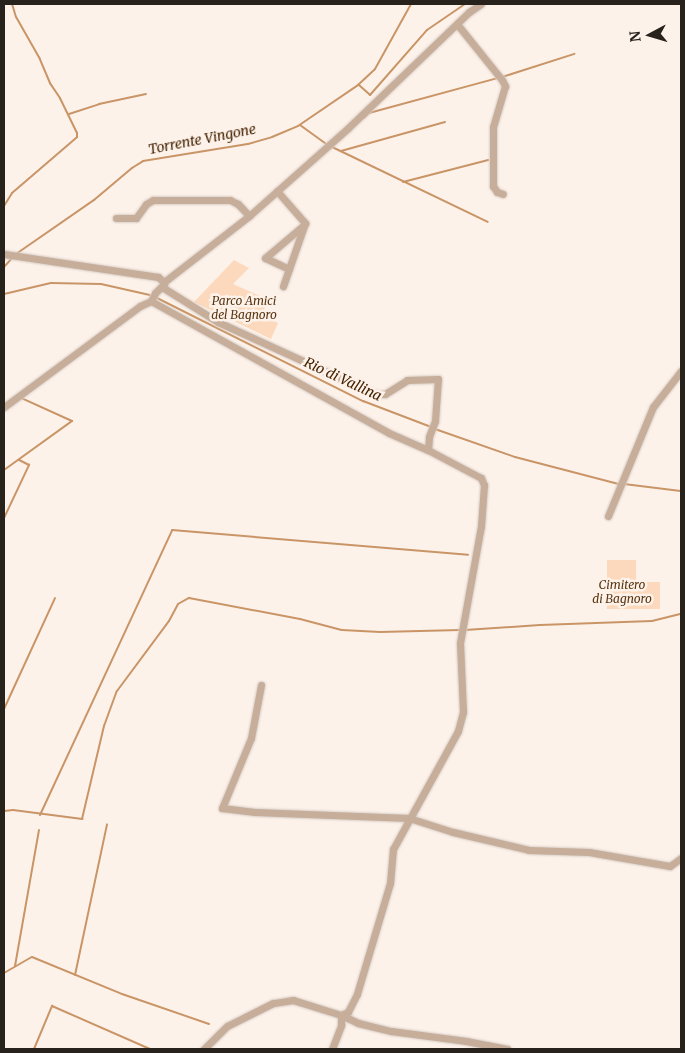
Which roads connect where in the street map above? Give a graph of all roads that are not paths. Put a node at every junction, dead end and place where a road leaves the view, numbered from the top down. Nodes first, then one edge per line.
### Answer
1 (481, 4) edge
2 (457, 24) junction
3 (277, 191) junction
4 (503, 194) dead end
5 (249, 216) junction
6 (116, 218) dead end
7 (305, 224) junction
8 (7, 254) edge
9 (289, 269) junction
10 (163, 285) junction
11 (283, 286) dead end
12 (152, 297) junction
13 (681, 371) edge
14 (4, 407) edge
15 (428, 450) junction
16 (608, 516) dead end
17 (261, 685) dead end
18 (410, 818) junction
19 (681, 858) edge
20 (341, 1015) junction
21 (204, 1049) edge
22 (332, 1049) edge
23 (507, 1049) edge

1 - 2 street
2 - 3 street
2 - 4 street
3 - 5 street
3 - 7 street
5 - 6 street
5 - 10 street
7 - 9 street
7 - 9 street
8 - 10 street
9 - 11 street
10 - 12 street
10 - 15 street
12 - 14 street
12 - 15 street
13 - 16 street
15 - 18 street
17 - 18 street
18 - 19 street
18 - 20 street
20 - 21 street
20 - 22 street
20 - 23 street

